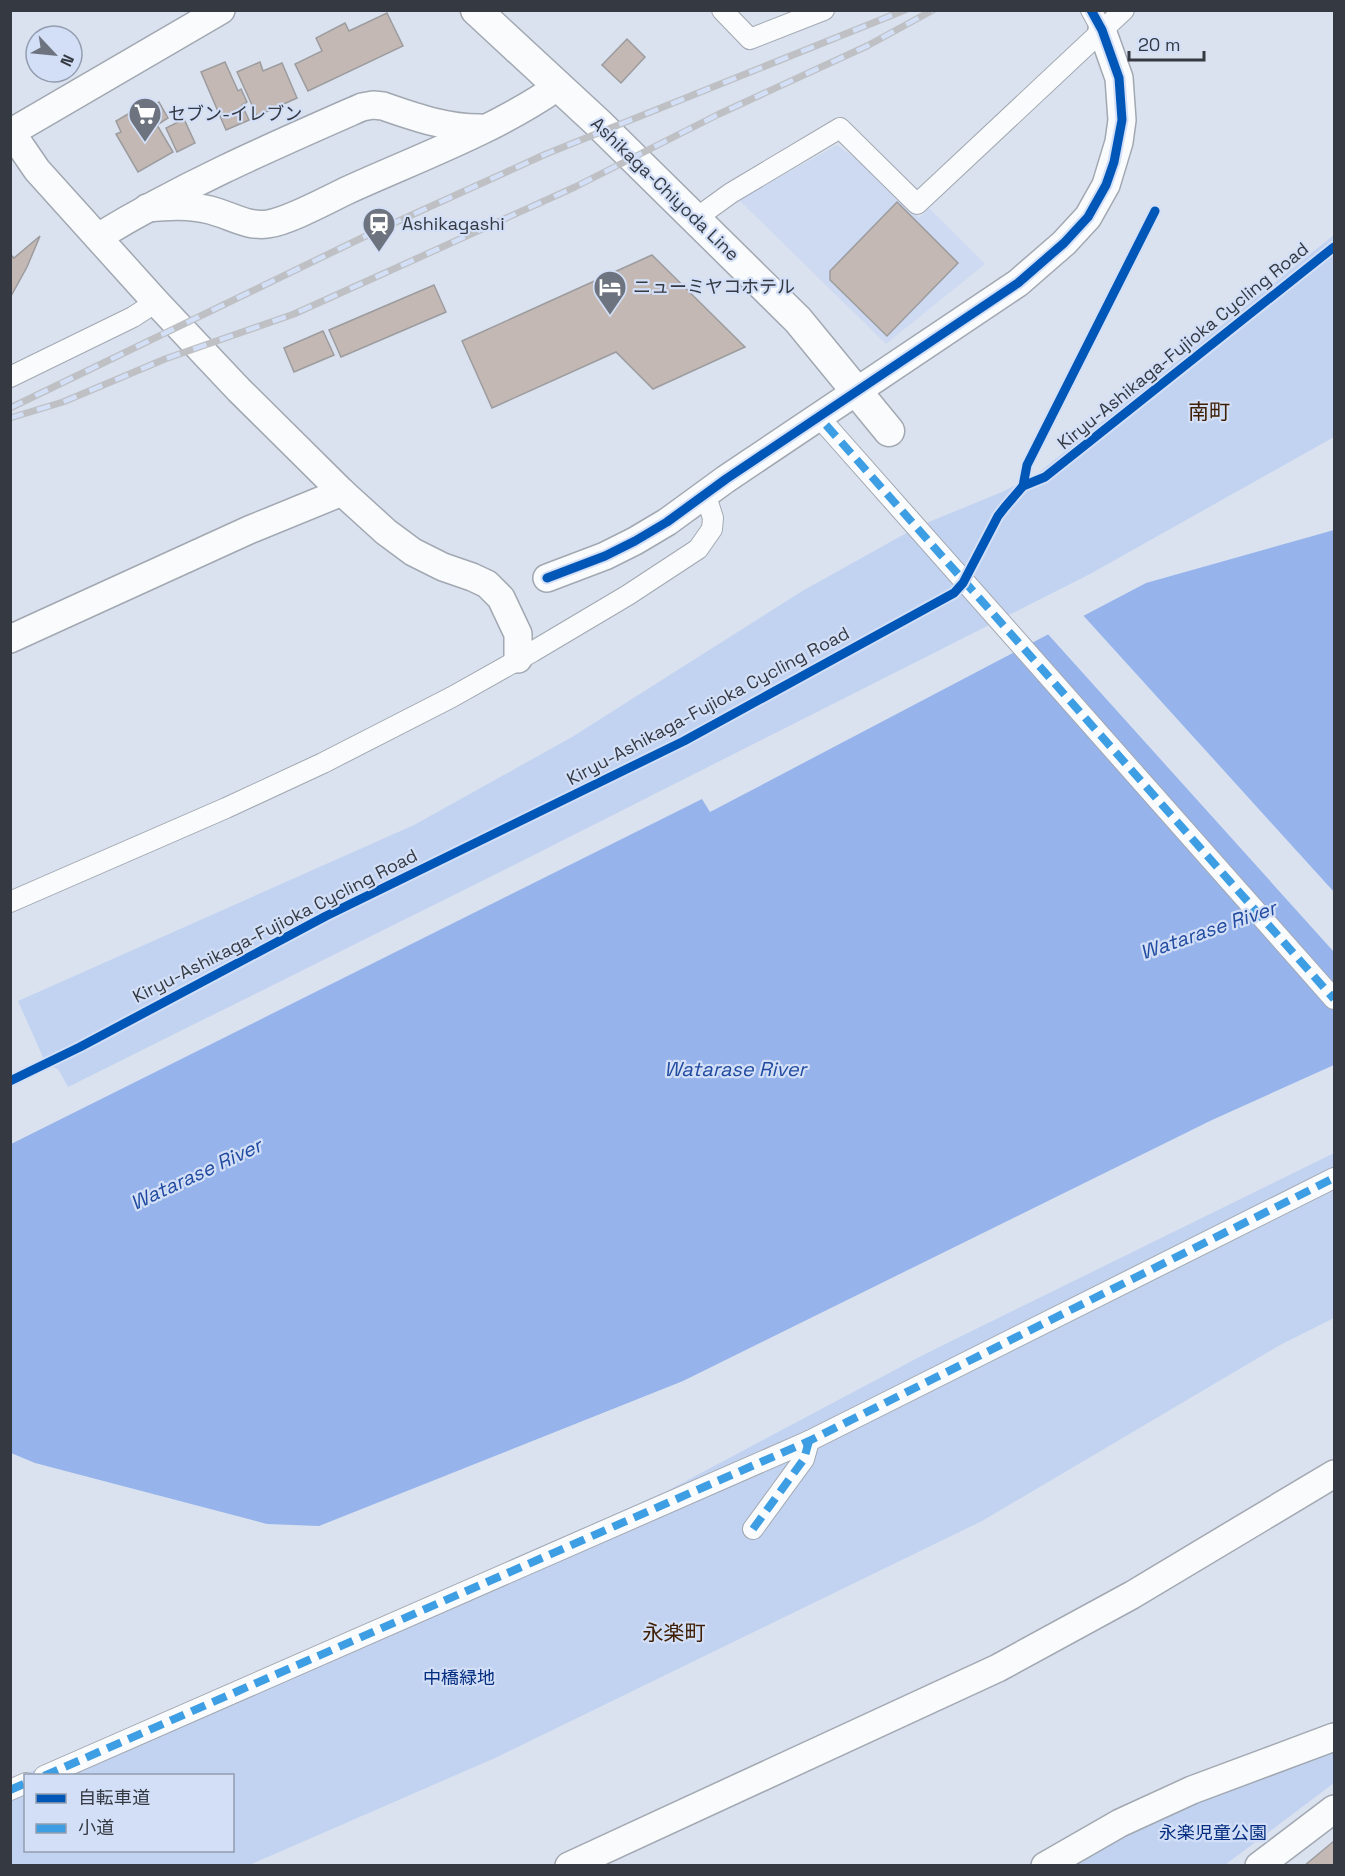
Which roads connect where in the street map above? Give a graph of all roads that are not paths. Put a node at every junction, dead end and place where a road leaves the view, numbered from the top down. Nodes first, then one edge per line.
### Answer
1 (476, 10) edge
2 (722, 10) edge
3 (824, 10) edge
4 (1124, 10) edge
5 (212, 12) edge
6 (1097, 20) edge
7 (557, 87) junction
8 (485, 128) junction
9 (11, 132) edge
10 (147, 208) junction
11 (695, 219) junction
12 (98, 237) junction
13 (156, 302) junction
14 (10, 377) edge
15 (856, 392) junction
16 (826, 425) dead end
17 (889, 431) dead end
18 (342, 492) junction
19 (705, 494) junction
20 (547, 578) dead end
21 (10, 639) edge
22 (518, 659) junction
23 (10, 902) edge
24 (1335, 999) edge
25 (1335, 1178) edge
26 (809, 1442) junction
27 (1335, 1474) edge
28 (753, 1529) dead end
29 (1335, 1737) edge
30 (49, 1774) edge
31 (1335, 1809) edge
32 (569, 1866) edge
33 (1045, 1866) edge
34 (1259, 1866) edge

1 - 7 main road, Ashikaga-Chiyoda Line
2 - 3 street
4 - 6 street
5 - 9 street
6 - 11 street
6 - 15 street
7 - 8 street
7 - 11 main road, Ashikaga-Chiyoda Line
8 - 10 street
8 - 10 street
9 - 12 street
10 - 12 street
11 - 15 main road, Ashikaga-Chiyoda Line
12 - 13 street
13 - 14 street
13 - 18 street
15 - 17 main road, Ashikaga-Chiyoda Line
15 - 19 street
16 - 24 street
18 - 21 street
18 - 22 street
19 - 20 street
19 - 22 street
22 - 23 street
25 - 26 street
26 - 28 street
26 - 30 street
27 - 32 street
29 - 33 street
31 - 34 street

